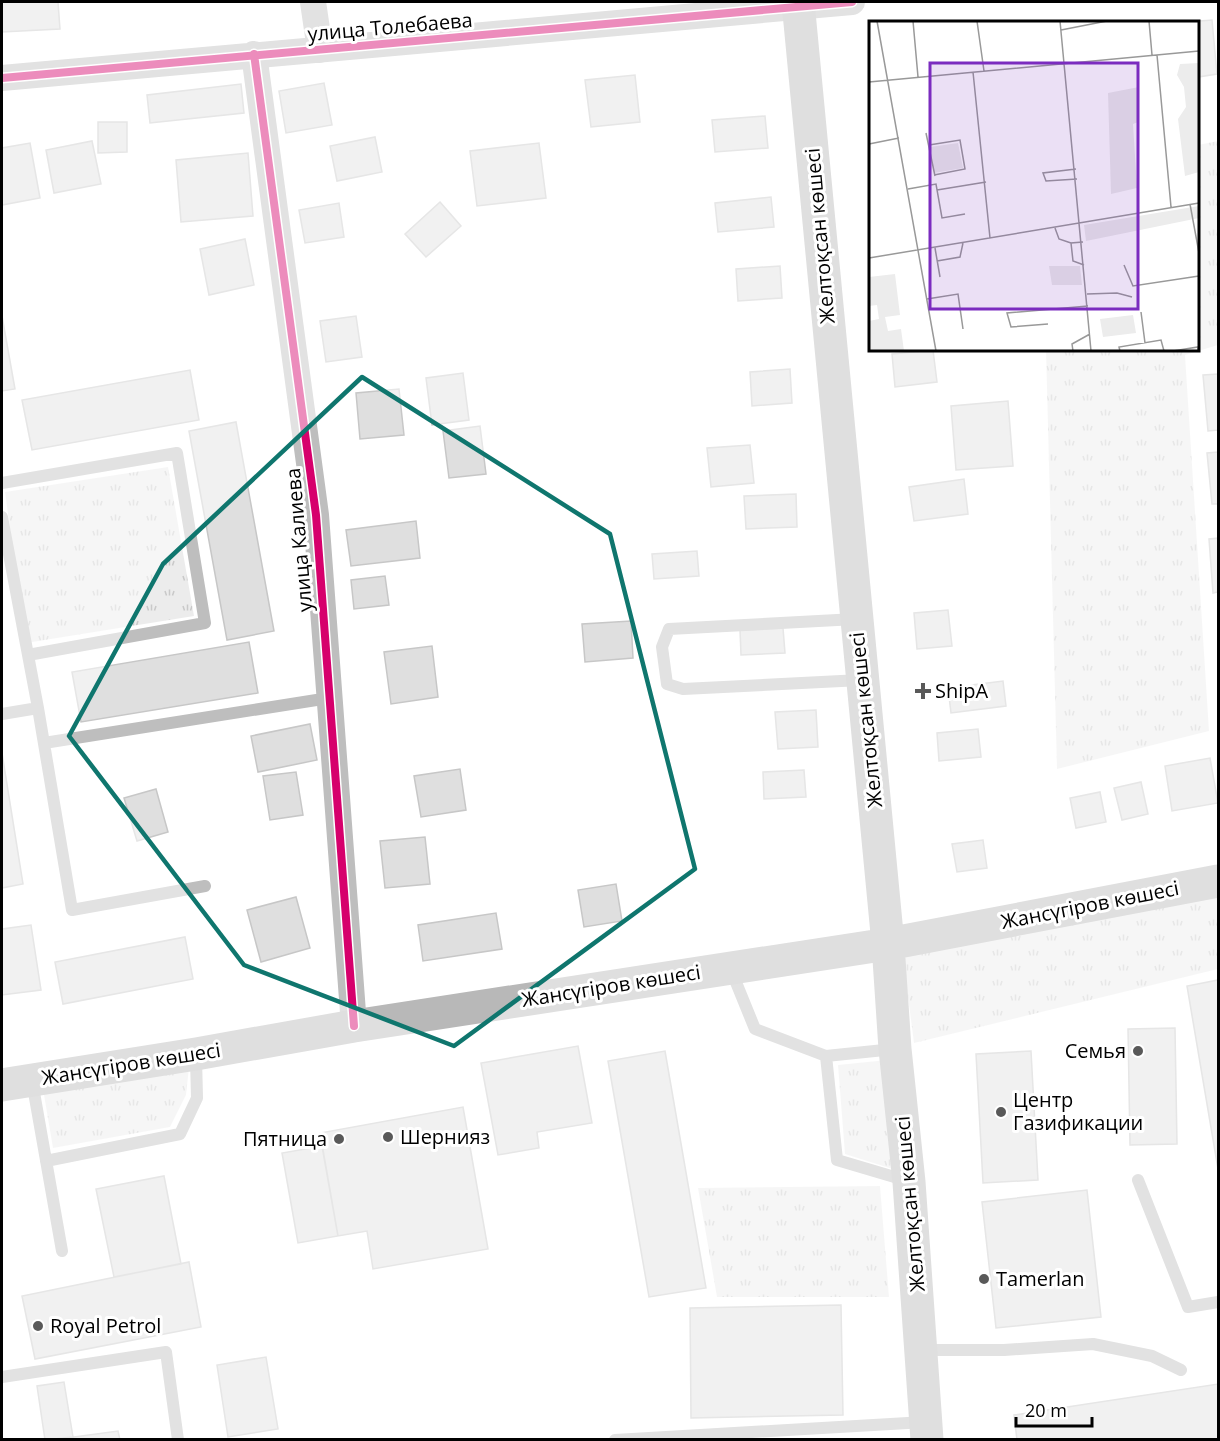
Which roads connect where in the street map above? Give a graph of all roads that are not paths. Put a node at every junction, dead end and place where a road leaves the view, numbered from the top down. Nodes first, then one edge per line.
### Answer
1 (313, 2) edge
2 (852, 2) edge
3 (798, 4) edge
4 (320, 50) junction
5 (254, 54) junction
6 (2, 78) edge
7 (2, 483) edge
8 (2, 517) edge
9 (856, 619) junction
10 (28, 655) junction
11 (862, 680) junction
12 (329, 698) junction
13 (38, 708) junction
14 (2, 714) edge
15 (44, 743) junction
16 (1218, 880) edge
17 (205, 886) dead end
18 (888, 944) junction
19 (730, 968) junction
20 (354, 1026) junction
21 (896, 1049) junction
22 (196, 1054) junction
23 (826, 1056) junction
24 (17, 1083) edge
25 (46, 1161) junction
26 (1138, 1180) dead end
27 (909, 1182) junction
28 (62, 1251) dead end
29 (1218, 1302) edge
30 (922, 1350) junction
31 (1181, 1370) dead end
32 (2, 1377) edge
33 (927, 1431) edge
34 (178, 1440) edge
35 (615, 1440) edge

1 - 4 street
2 - 3 street, улица Толебаева
3 - 4 street, улица Толебаева
3 - 9 main road, Желтоқсан көшесі
4 - 5 street, улица Толебаева
5 - 6 street, улица Толебаева
5 - 12 street, улица Калиева
7 - 10 lane
8 - 10 lane
9 - 11 main road, Желтоқсан көшесі
9 - 11 lane
10 - 13 lane
11 - 18 main road, Желтоқсан көшесі
12 - 15 lane
12 - 20 street, улица Калиева
13 - 14 lane
13 - 15 lane
15 - 17 lane
16 - 18 main road, Жансүгіров көшесі
18 - 19 main road, Жансүгіров көшесі
18 - 21 main road, Желтоқсан көшесі
19 - 20 main road, Жансүгіров көшесі
19 - 23 lane
20 - 22 main road, Жансүгіров көшесі
21 - 23 lane
21 - 27 main road, Желтоқсан көшесі
22 - 24 main road, Жансүгіров көшесі
22 - 25 lane
23 - 27 lane
24 - 25 lane
25 - 28 lane
26 - 29 lane
27 - 30 main road, Желтоқсан көшесі
30 - 31 lane
30 - 33 main road, Желтоқсан көшесі
32 - 34 lane
33 - 35 lane

